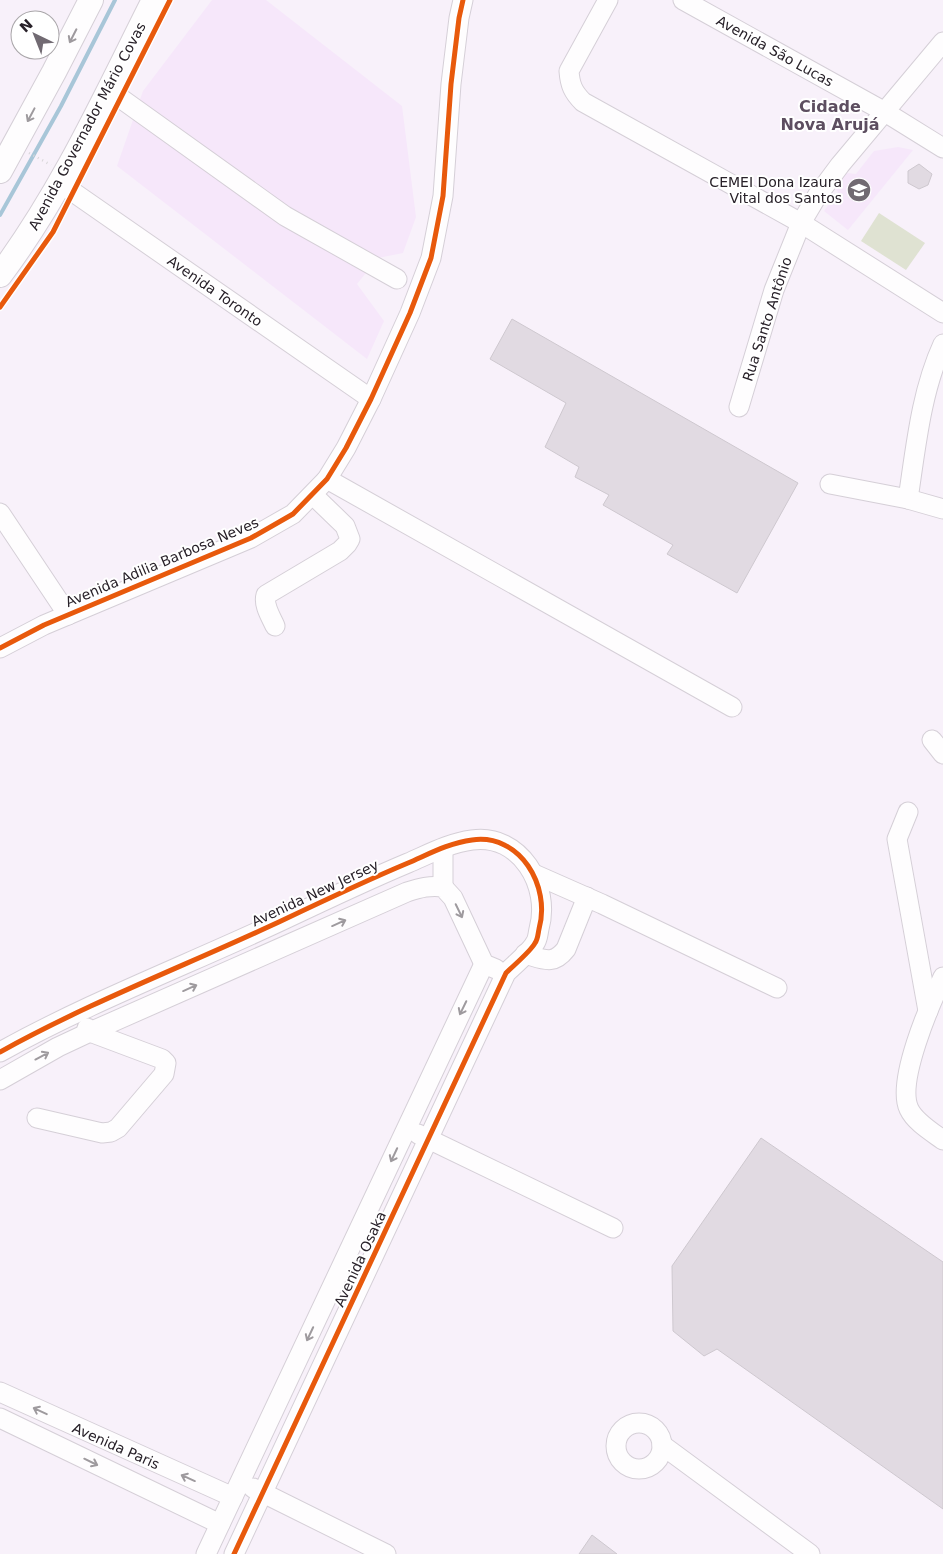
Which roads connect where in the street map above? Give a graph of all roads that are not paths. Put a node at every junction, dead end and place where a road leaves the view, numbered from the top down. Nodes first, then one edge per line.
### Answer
1 (91, 0) edge
2 (154, 0) edge
3 (463, 0) edge
4 (608, 0) edge
5 (684, 0) edge
6 (943, 42) edge
7 (109, 90) junction
8 (885, 112) junction
9 (943, 148) edge
10 (0, 171) edge
11 (58, 175) junction
12 (801, 223) junction
13 (0, 275) edge
14 (397, 279) dead end
15 (943, 313) edge
16 (943, 344) edge
17 (371, 398) junction
18 (739, 407) dead end
19 (327, 479) junction
20 (830, 484) dead end
21 (313, 495) junction
22 (908, 499) junction
23 (943, 509) edge
24 (0, 512) edge
25 (68, 615) junction
26 (275, 626) dead end
27 (0, 648) edge
28 (732, 707) dead end
29 (908, 812) dead end
30 (443, 848) junction
31 (534, 874) junction
32 (372, 879) junction
33 (443, 887) junction
34 (587, 898) junction
35 (383, 904) junction
36 (525, 954) junction
37 (484, 964) junction
38 (506, 973) junction
39 (943, 977) edge
40 (777, 988) dead end
41 (928, 1011) junction
42 (76, 1012) junction
43 (90, 1032) junction
44 (0, 1052) edge
45 (0, 1080) edge
46 (37, 1118) dead end
47 (406, 1128) junction
48 (429, 1139) junction
49 (943, 1140) edge
50 (359, 1228) junction
51 (613, 1228) dead end
52 (381, 1240) junction
53 (319, 1313) junction
54 (342, 1324) junction
55 (291, 1373) junction
56 (314, 1384) junction
57 (0, 1392) edge
58 (0, 1418) edge
59 (662, 1445) dead end
60 (124, 1450) junction
61 (112, 1472) junction
62 (236, 1490) junction
63 (262, 1493) junction
64 (220, 1524) junction
65 (206, 1554) edge
66 (234, 1554) edge
67 (386, 1554) edge
68 (810, 1554) edge

1 -> 10 main road
2 - 7 main road, Avenida Governador Mário Covas
3 - 17 street, Avenida Adilia Barbosa Neves
4 - 12 street
5 - 8 street, Avenida São Lucas
6 - 8 street, Rua Santo Antônio
7 - 11 main road, Avenida Governador Mário Covas
7 - 14 street
8 - 9 street, Avenida São Lucas
8 - 12 street, Rua Santo Antônio
11 - 13 main road, Avenida Governador Mário Covas
11 - 17 street, Avenida Toronto
12 - 15 street
12 - 18 street, Rua Santo Antônio
16 - 22 street
17 - 19 street, Avenida Adilia Barbosa Neves
19 - 21 street, Avenida Adilia Barbosa Neves
19 - 28 street
20 - 22 street
21 - 25 street, Avenida Adilia Barbosa Neves
21 - 26 street
22 - 23 street
24 - 25 street
25 - 27 street, Avenida Adilia Barbosa Neves
29 - 41 street
30 - 31 street, Avenida New Jersey
30 - 32 street, Avenida New Jersey
30 - 33 street
31 - 34 street
31 - 36 street, Avenida New Jersey
32 - 35 street
32 - 42 street, Avenida New Jersey
33 - 35 street
33 -> 37 street
34 - 36 street
34 - 40 street
43 -> 35 street
36 - 38 street, Avenida New Jersey
37 - 38 street
37 -> 47 street, Avenida Osaka
38 - 48 street, Avenida Osaka
39 - 41 street
41 - 49 street
42 - 43 street
42 - 44 street, Avenida New Jersey
45 -> 43 street
43 - 46 street
47 - 48 street
47 -> 50 street, Avenida Osaka
48 - 51 street
48 - 52 street, Avenida Osaka
50 - 52 street
50 - 53 street, Avenida Osaka
52 - 54 street, Avenida Osaka
53 - 54 street
53 -> 55 street, Avenida Osaka
54 - 56 street, Avenida Osaka
55 - 56 street
55 - 62 street, Avenida Osaka
56 - 63 street, Avenida Osaka
60 -> 57 street, Avenida Paris
58 -> 61 street, Avenida Paris
59 - 68 street
60 - 61 street
62 -> 60 street, Avenida Paris
61 - 64 street, Avenida Paris
62 - 63 street, Avenida Paris
62 - 64 street, Avenida Osaka
63 - 66 street, Avenida Osaka
63 - 67 street, Avenida Paris
64 - 65 street, Avenida Osaka

